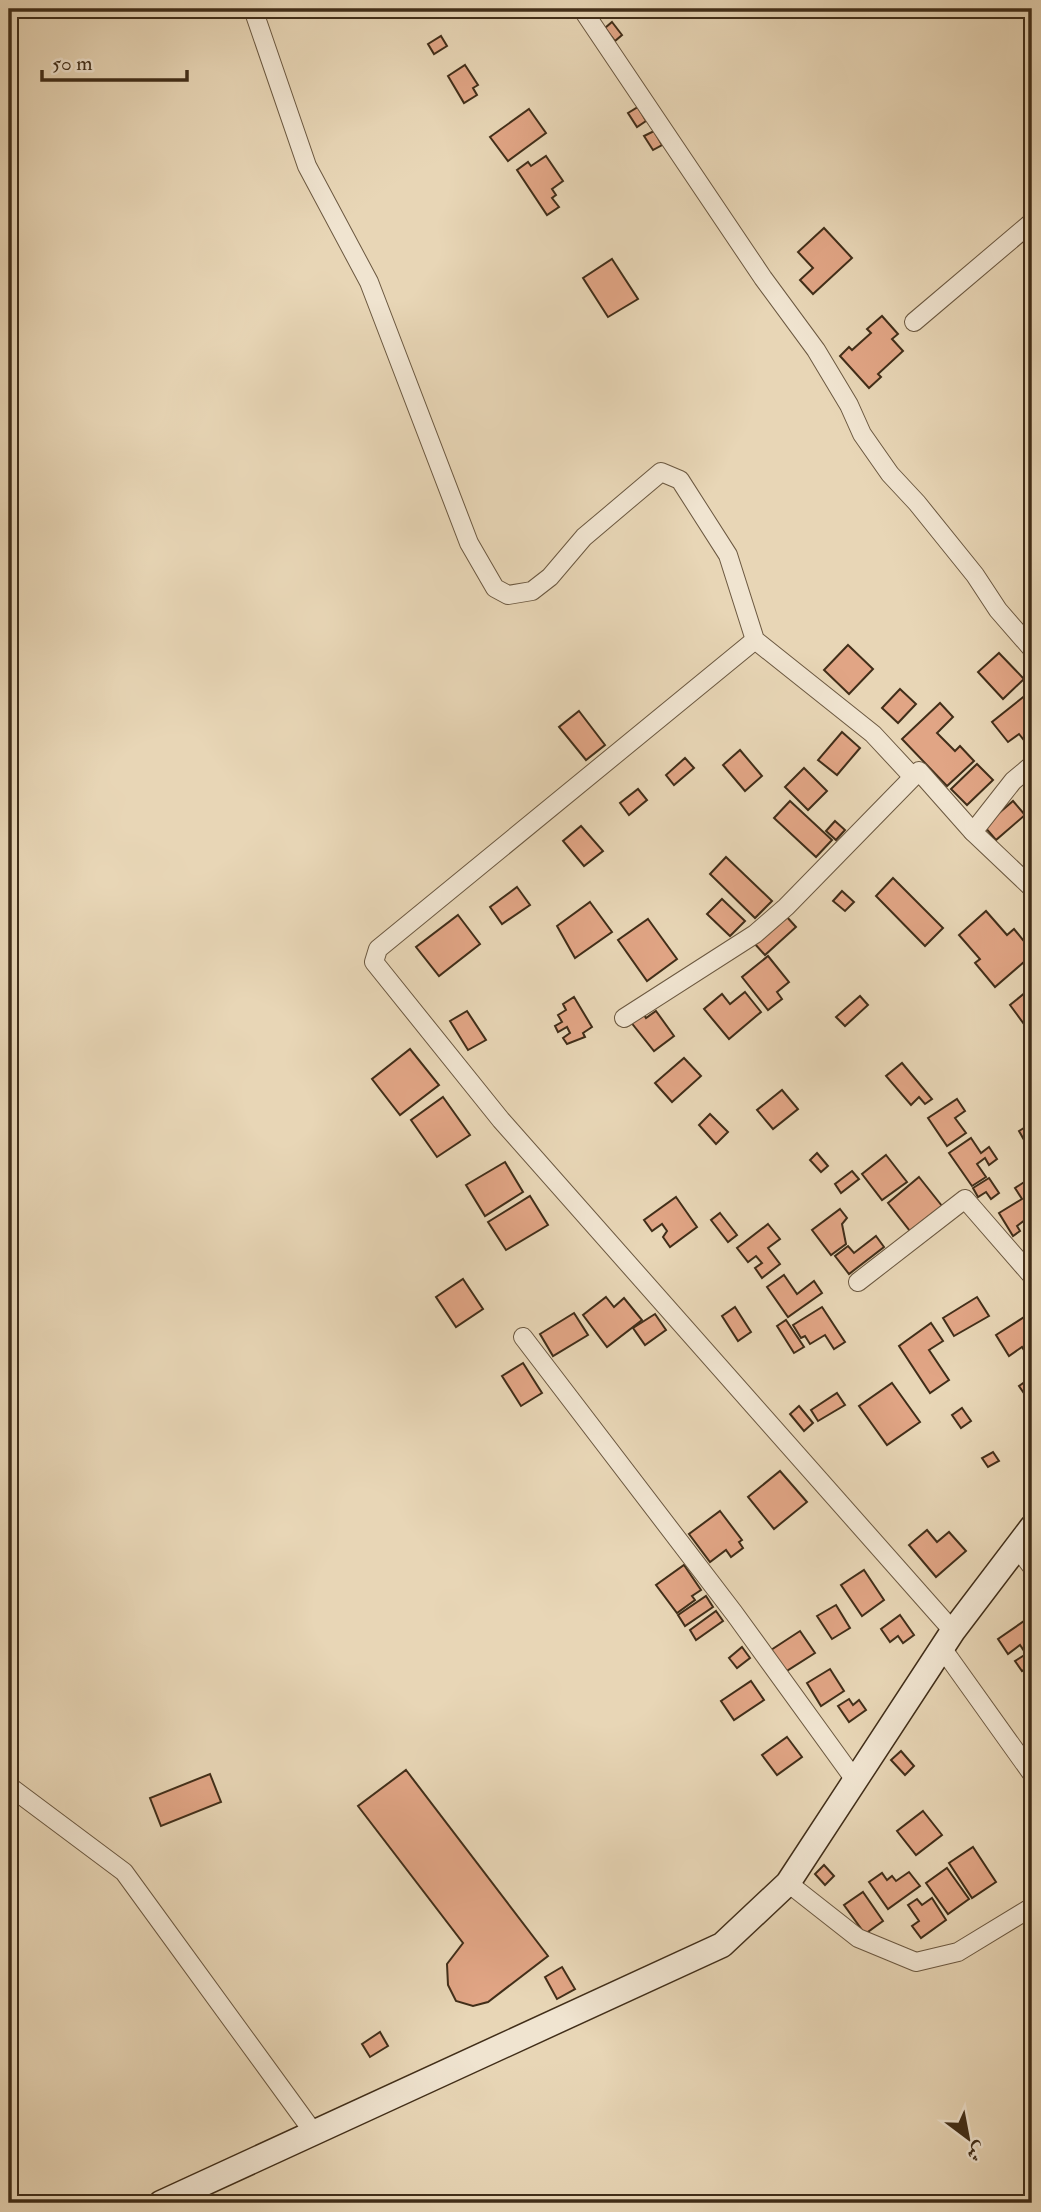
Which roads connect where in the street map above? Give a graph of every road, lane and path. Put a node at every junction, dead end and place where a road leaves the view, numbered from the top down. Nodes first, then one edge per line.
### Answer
1 (253, 9) edge
2 (582, 9) edge
3 (1032, 222) edge
4 (914, 322) dead end
5 (755, 640) junction
6 (1032, 649) edge
7 (1032, 765) edge
8 (913, 777) junction
9 (973, 832) junction
10 (1032, 888) edge
11 (624, 1018) dead end
12 (1032, 1276) edge
13 (858, 1282) dead end
14 (523, 1337) dead end
15 (1032, 1527) edge
16 (1017, 1547) junction
17 (1032, 1567) edge
18 (948, 1640) junction
19 (1032, 1774) edge
20 (855, 1780) junction
21 (9, 1786) edge
22 (788, 1883) junction
23 (1032, 1907) edge
24 (314, 2133) junction
25 (161, 2203) edge

1 - 5 street
2 - 6 street
3 - 4 street
5 - 8 street
5 - 18 street
7 - 9 street
8 - 9 street
8 - 11 street
9 - 10 street
12 - 13 street
14 - 20 street
15 - 16 street
16 - 17 street
16 - 18 street
18 - 19 street
18 - 20 street
20 - 22 street
21 - 24 street
22 - 23 street
22 - 24 street
24 - 25 street

